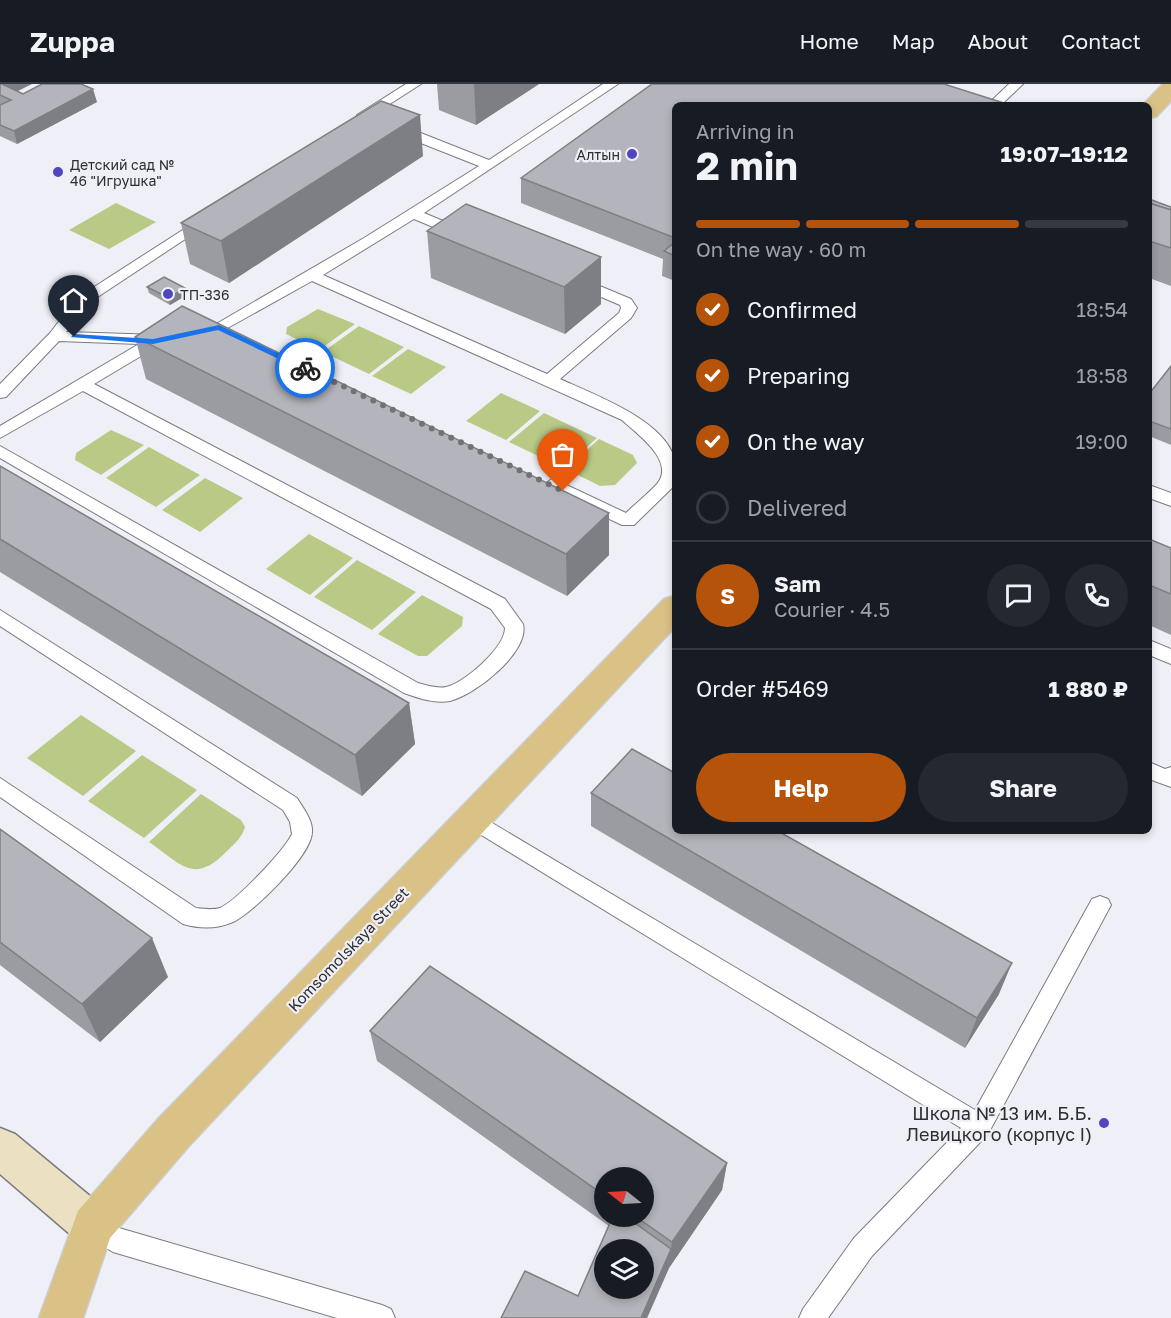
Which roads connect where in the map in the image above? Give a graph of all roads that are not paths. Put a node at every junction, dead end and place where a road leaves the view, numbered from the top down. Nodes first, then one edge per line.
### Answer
1 (415, 84) edge
2 (612, 84) edge
3 (1017, 84) edge
4 (1171, 88) edge
5 (996, 102) edge
6 (1152, 108) edge
7 (490, 165) junction
8 (222, 208) edge
9 (413, 214) junction
10 (477, 240) edge
11 (562, 275) edge
12 (314, 276) junction
13 (219, 327) junction
14 (198, 331) edge
15 (55, 336) junction
16 (176, 336) edge
17 (240, 338) edge
18 (153, 342) junction
19 (548, 381) junction
20 (82, 384) junction
21 (0, 393) edge
22 (0, 434) edge
23 (0, 451) edge
24 (542, 481) edge
25 (1152, 492) edge
26 (1171, 500) edge
27 (672, 610) edge
28 (0, 617) edge
29 (1152, 648) edge
30 (1171, 657) edge
31 (1152, 772) edge
32 (1171, 776) edge
33 (0, 786) edge
34 (472, 819) junction
35 (1100, 905) dead end
36 (979, 1126) junction
37 (0, 1148) edge
38 (93, 1226) junction
39 (61, 1318) edge
40 (382, 1318) edge
41 (812, 1318) edge

1 - 7 lane
2 - 7 lane
3 - 5 lane
4 - 6 main road
7 - 9 lane
8 - 15 lane
9 - 10 lane
9 - 12 lane
11 - 19 lane
12 - 13 lane
12 - 19 lane
13 - 14 lane
13 - 17 lane
15 - 18 lane
15 - 21 lane
16 - 18 lane
18 - 20 lane
19 - 24 lane
20 - 22 lane
20 - 23 lane
25 - 26 lane
27 - 34 main road, Komsomolskaya Street
28 - 33 lane
29 - 30 lane
31 - 32 lane
34 - 36 lane
34 - 38 main road, Komsomolskaya Street
35 - 36 lane
36 - 41 lane
37 - 38 street
38 - 39 main road, Komsomolskaya Street
38 - 40 lane

